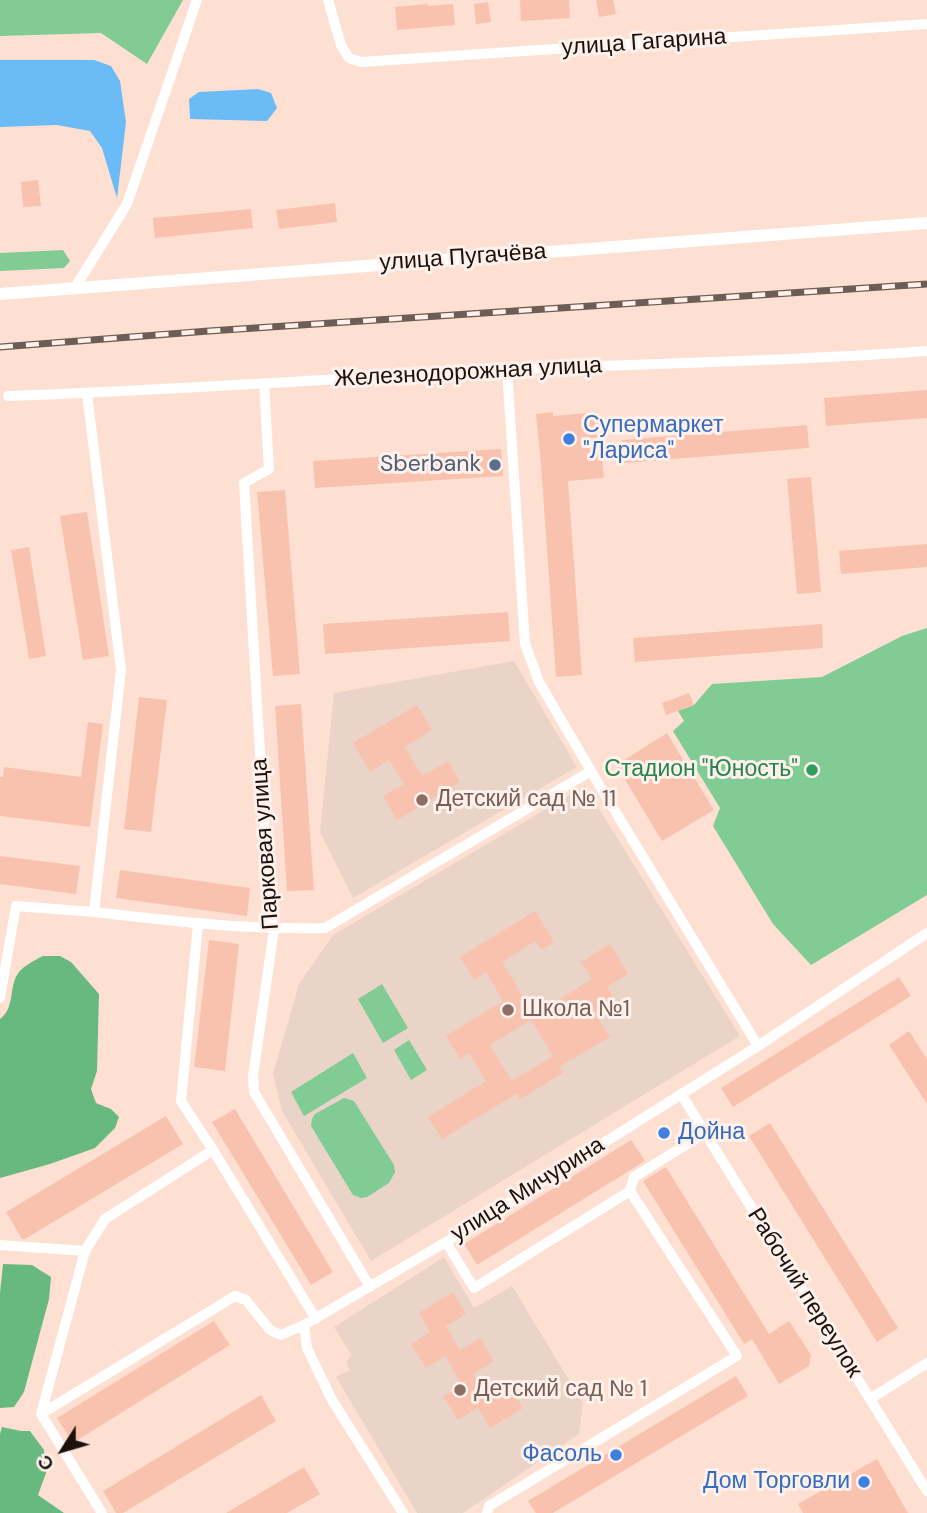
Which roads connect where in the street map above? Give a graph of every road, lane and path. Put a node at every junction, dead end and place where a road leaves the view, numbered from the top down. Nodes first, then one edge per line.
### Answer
1 (197, 0) edge
2 (328, 0) edge
3 (927, 24) edge
4 (927, 223) edge
5 (74, 289) junction
6 (0, 294) edge
7 (927, 351) edge
8 (508, 370) junction
9 (264, 383) junction
10 (87, 393) junction
11 (8, 396) dead end
12 (592, 771) junction
13 (94, 912) junction
14 (198, 924) junction
15 (274, 929) junction
16 (927, 933) edge
17 (0, 998) edge
18 (758, 1046) junction
19 (681, 1094) junction
20 (705, 1133) junction
21 (213, 1150) junction
22 (630, 1191) junction
23 (446, 1242) junction
24 (0, 1245) edge
25 (85, 1251) junction
26 (370, 1287) junction
27 (316, 1319) junction
28 (304, 1325) junction
29 (927, 1363) edge
30 (870, 1399) junction
31 (41, 1413) junction
32 (927, 1491) edge
33 (102, 1513) edge
34 (402, 1513) edge
35 (487, 1513) edge

1 - 5 street
2 - 3 street, улица Гагарина
4 - 5 street, улица Пугачёва
5 - 6 street, улица Пугачёва
7 - 8 street, Железнодорожная улица
8 - 9 street, Железнодорожная улица
8 - 12 street
9 - 10 street, Железнодорожная улица
9 - 15 street, Парковая улица
10 - 11 street, Железнодорожная улица
10 - 13 street
12 - 15 street
12 - 18 street
13 - 14 street
13 - 17 street
14 - 15 street
14 - 21 street
15 - 26 street, Парковая улица
16 - 18 street, улица Мичурина
18 - 19 street, улица Мичурина
19 - 20 street, Рабочий переулок
19 - 23 street, улица Мичурина
20 - 22 street
20 - 30 street, Рабочий переулок
21 - 25 street
21 - 27 street
22 - 23 street
22 - 35 street
23 - 26 street, улица Мичурина
24 - 25 street
25 - 31 street
26 - 27 street, улица Мичурина
27 - 28 street, улица Мичурина
28 - 31 street, улица Мичурина
28 - 34 street
29 - 30 street
30 - 32 street, Рабочий переулок
31 - 33 street

